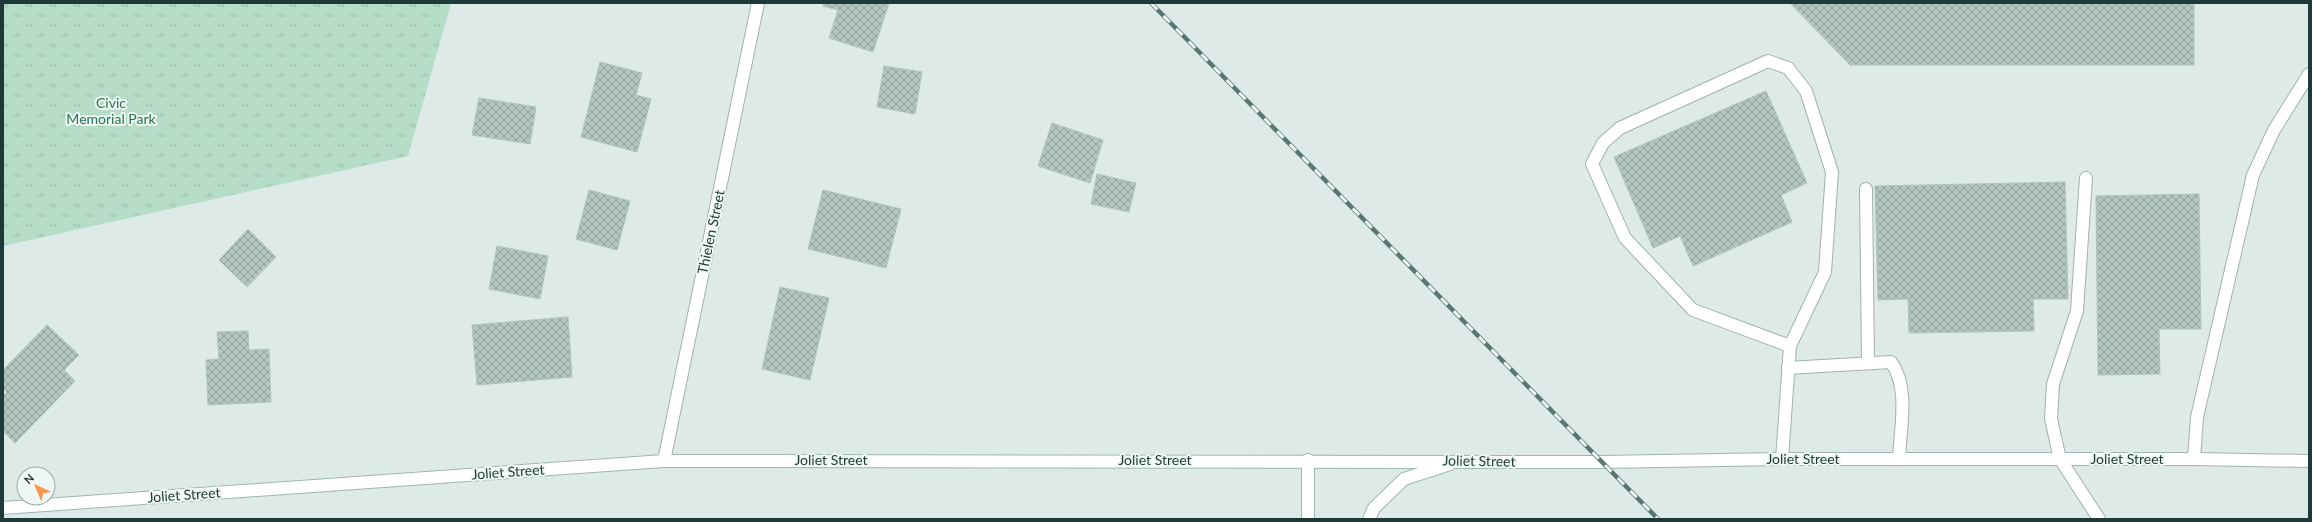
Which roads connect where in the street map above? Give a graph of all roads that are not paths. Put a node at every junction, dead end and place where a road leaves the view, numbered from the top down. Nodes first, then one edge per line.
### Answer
1 (758, 3) edge
2 (2309, 74) edge
3 (2086, 178) dead end
4 (1866, 189) dead end
5 (1790, 346) junction
6 (1868, 362) junction
7 (1788, 368) junction
8 (1782, 459) junction
9 (1899, 459) junction
10 (2060, 459) junction
11 (2194, 459) junction
12 (1308, 460) junction
13 (1461, 460) junction
14 (664, 461) junction
15 (2309, 461) edge
16 (3, 508) edge
17 (1308, 519) edge
18 (1369, 519) edge
19 (2099, 519) edge

1 - 14 street, Thielen Street
2 - 11 street
3 - 10 street
4 - 6 street
5 - 5 street
5 - 7 street
6 - 7 street
6 - 9 street
7 - 8 street
8 - 9 street, Joliet Street
8 - 13 street, Joliet Street
9 - 10 street, Joliet Street
10 - 11 street, Joliet Street
10 - 19 street
11 - 15 street, Joliet Street
12 - 13 street, Joliet Street
12 - 14 street, Joliet Street
12 - 17 street
13 - 18 street
14 - 16 street, Joliet Street

